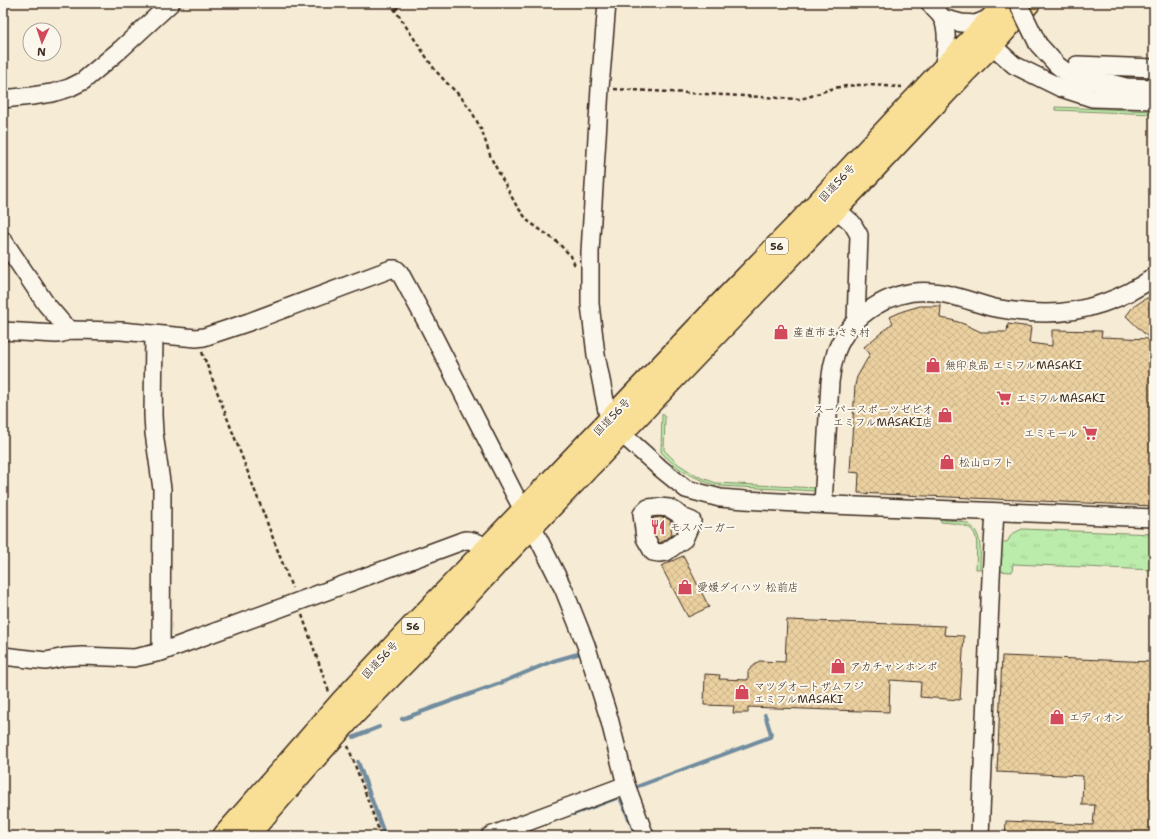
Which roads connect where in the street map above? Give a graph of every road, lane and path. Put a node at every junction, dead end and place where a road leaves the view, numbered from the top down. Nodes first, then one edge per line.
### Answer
1 (171, 3) edge
2 (389, 3) edge
3 (400, 3) edge
4 (607, 3) edge
5 (930, 3) edge
6 (1018, 3) edge
7 (1029, 3) edge
8 (1001, 9) edge
9 (395, 10) junction
10 (942, 18) junction
11 (992, 45) junction
12 (1077, 65) dead end
13 (1154, 68) edge
14 (943, 69) junction
15 (1151, 81) edge
16 (903, 87) dead end
17 (600, 88) junction
18 (3, 99) edge
19 (1154, 100) edge
20 (836, 209) junction
21 (3, 240) edge
22 (576, 270) dead end
23 (1154, 277) edge
24 (856, 321) junction
25 (71, 330) junction
26 (3, 331) edge
27 (154, 334) junction
28 (197, 338) junction
29 (615, 427) junction
30 (823, 504) junction
31 (995, 512) junction
32 (528, 518) junction
33 (1154, 518) edge
34 (493, 555) junction
35 (297, 601) junction
36 (161, 652) junction
37 (3, 656) edge
38 (338, 718) junction
39 (626, 785) junction
40 (224, 836) edge
41 (247, 836) edge
42 (380, 836) edge
43 (490, 836) edge
44 (645, 836) edge
45 (980, 836) edge

1 - 18 street
2 - 9 path
3 - 9 path
4 - 17 street
5 - 10 street
6 - 15 street, bridge
7 - 11 highway, 国道56号 / 56
8 - 10 street
8 - 14 highway, 国道56号 / 56
9 - 22 path
10 - 14 street
11 - 19 street
11 - 20 highway, 国道56号 / 56
12 - 13 street
14 - 29 highway, 国道56号 / 56
16 - 17 path
17 - 29 street
20 - 24 street
20 - 29 highway, 国道56号 / 56
21 - 25 street
23 - 24 street
24 - 30 street
25 - 26 street
25 - 27 street
27 - 28 street
27 - 36 street
28 - 32 street
28 - 35 path
29 - 30 street
29 - 32 highway, 国道56号 / 56
30 - 31 street
31 - 33 street
31 - 45 street
32 - 34 highway, 国道56号 / 56
32 - 39 street
34 - 35 street
34 - 38 highway, 国道56号 / 56
35 - 36 street
35 - 38 path
36 - 37 street
38 - 40 highway, 国道56号 / 56
38 - 41 highway, 国道56号 / 56
38 - 42 path
39 - 43 street
39 - 44 street

